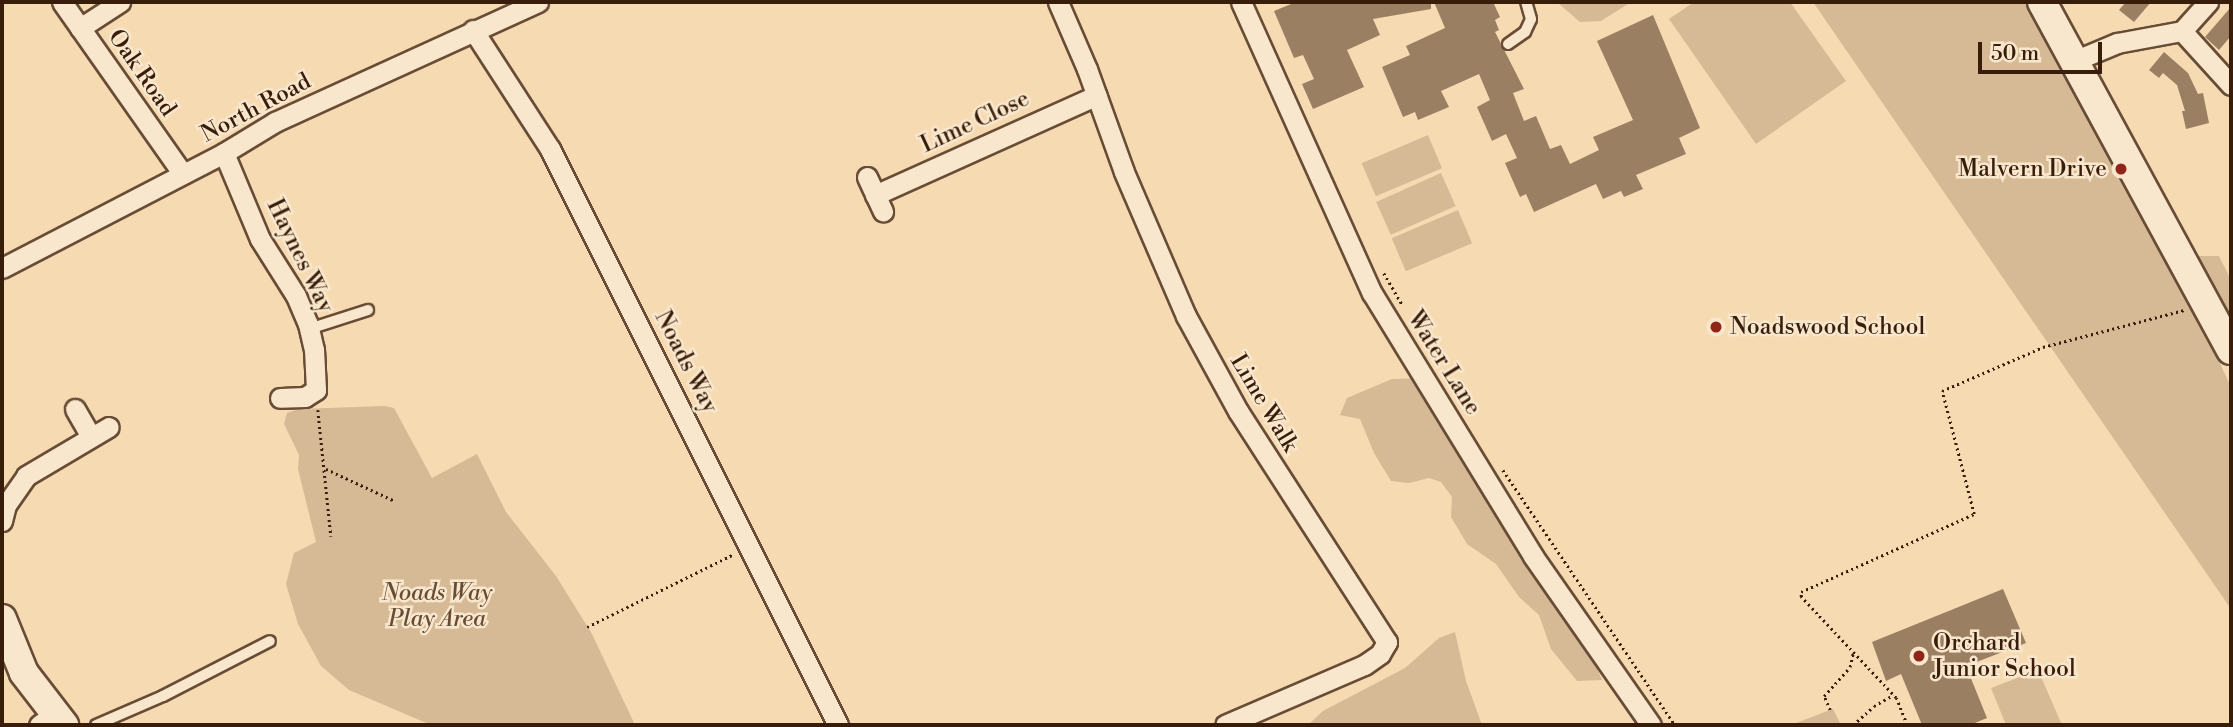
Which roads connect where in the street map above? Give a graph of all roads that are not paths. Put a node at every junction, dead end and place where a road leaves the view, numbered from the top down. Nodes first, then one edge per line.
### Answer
1 (62, 2) edge
2 (120, 2) edge
3 (538, 2) edge
4 (1058, 2) edge
5 (1241, 2) edge
6 (1526, 2) edge
7 (2042, 2) edge
8 (2203, 3) edge
9 (80, 28) junction
10 (473, 30) junction
11 (2182, 31) junction
12 (1507, 44) dead end
13 (2074, 61) junction
14 (2231, 85) edge
15 (1097, 95) junction
16 (224, 153) junction
17 (183, 173) junction
18 (875, 194) dead end
19 (2, 268) edge
20 (368, 310) dead end
21 (309, 329) junction
22 (2231, 350) edge
23 (280, 398) dead end
24 (75, 409) dead end
25 (109, 426) dead end
26 (91, 437) junction
27 (2, 521) edge
28 (2, 619) edge
29 (270, 640) dead end
30 (53, 721) edge
31 (96, 725) edge
32 (838, 725) edge
33 (1225, 725) edge
34 (1651, 725) edge

1 - 9 street, Oak Road
2 - 9 street
3 - 10 street, North Road
4 - 15 street, Lime Walk
5 - 34 street, Water Lane
6 - 12 lane
7 - 13 street
8 - 11 street
9 - 17 street, Oak Road
10 - 16 street, North Road
10 - 32 street, Noads Way
11 - 13 street
11 - 14 street
13 - 22 street
15 - 18 street, Lime Close
15 - 33 street, Lime Walk
16 - 17 street, North Road
16 - 21 street, Haynes Way
17 - 19 street, North Road
20 - 21 lane
21 - 23 street, Haynes Way
24 - 26 street
25 - 26 street
26 - 27 street
28 - 30 street
29 - 31 lane

